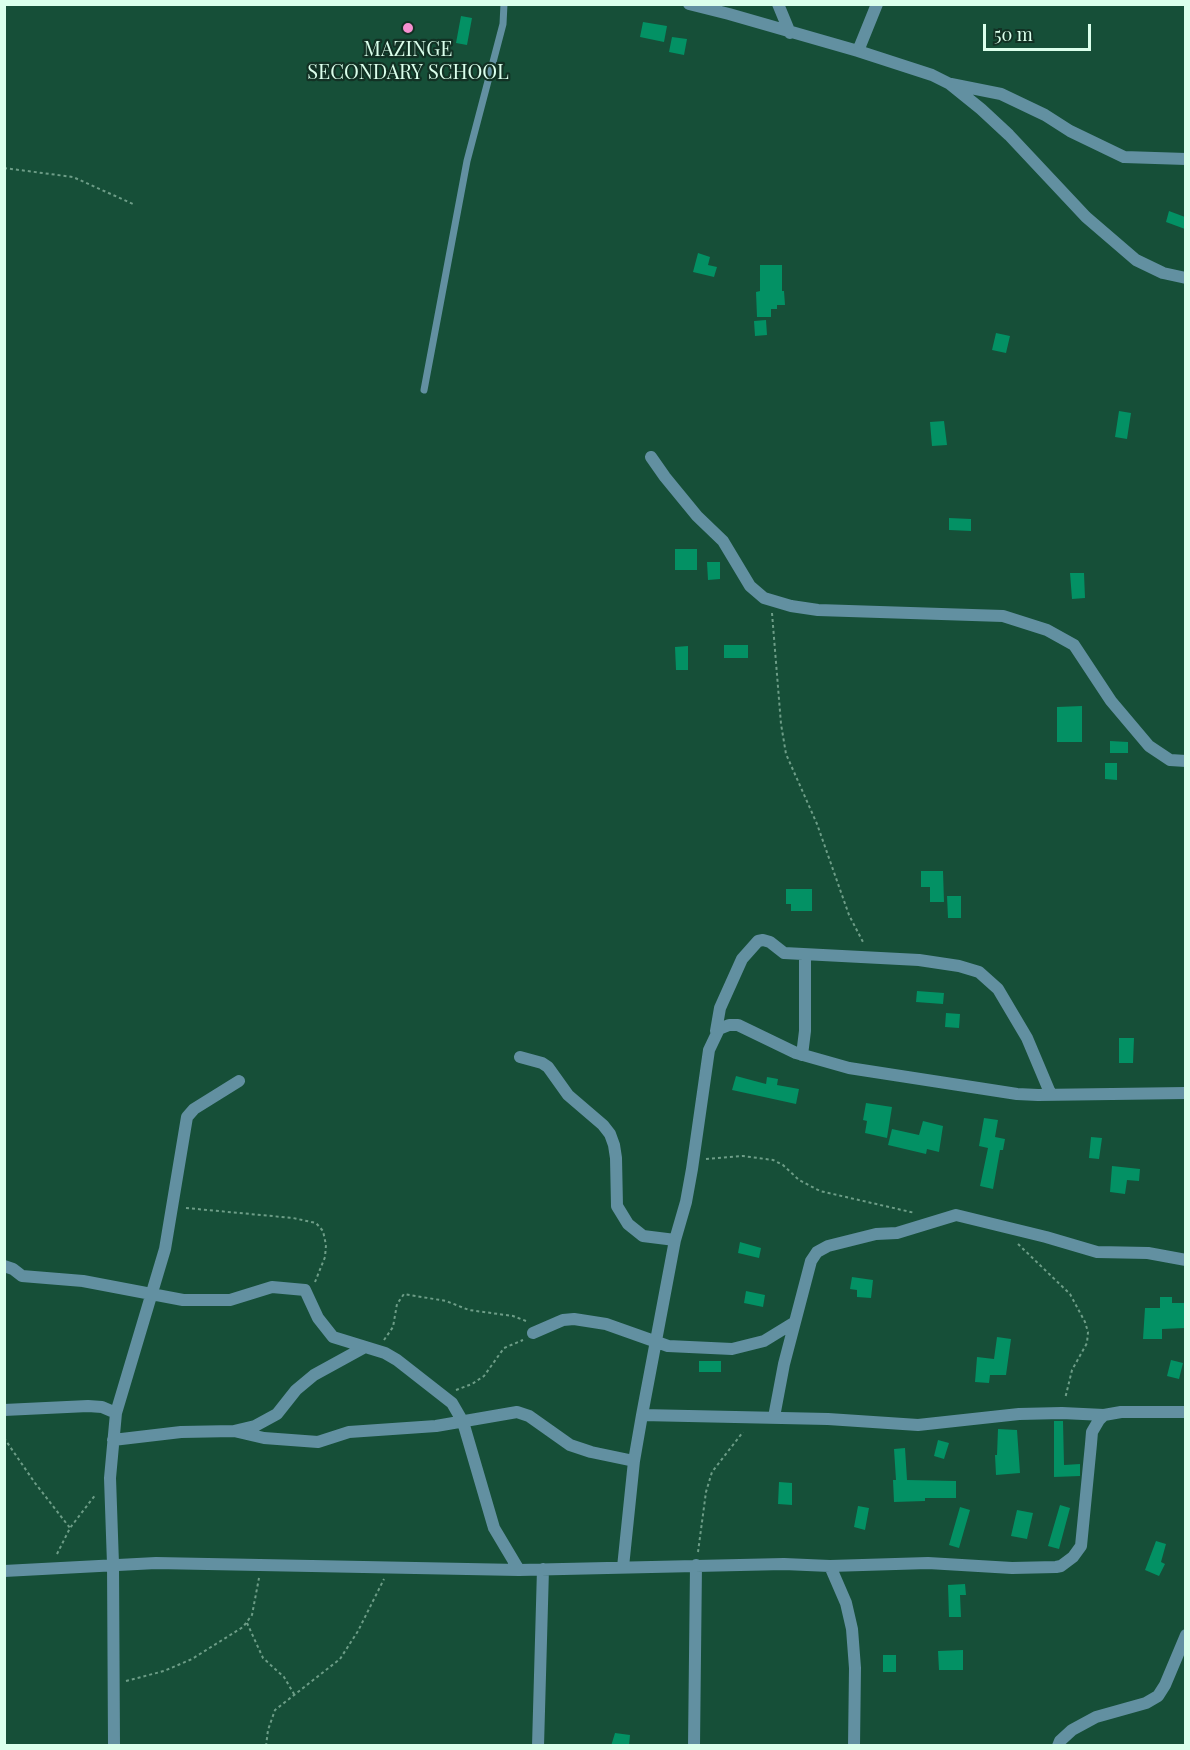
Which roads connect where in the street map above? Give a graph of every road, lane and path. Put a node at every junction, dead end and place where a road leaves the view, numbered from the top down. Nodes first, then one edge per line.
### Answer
1 (504, 4) edge
2 (689, 4) edge
3 (778, 4) edge
4 (877, 4) edge
5 (790, 33) junction
6 (858, 51) junction
7 (950, 84) junction
8 (1185, 159) edge
9 (4, 168) edge
10 (133, 204) dead end
11 (1185, 278) edge
12 (424, 390) dead end
13 (651, 457) dead end
14 (771, 601) junction
15 (1185, 761) edge
16 (805, 955) junction
17 (870, 958) junction
18 (716, 1032) junction
19 (802, 1055) junction
20 (520, 1056) dead end
21 (239, 1081) dead end
22 (1185, 1093) edge
23 (1051, 1095) junction
24 (693, 1160) junction
25 (172, 1206) junction
26 (917, 1213) dead end
27 (1002, 1227) junction
28 (675, 1240) junction
29 (1185, 1260) edge
30 (4, 1266) edge
31 (150, 1295) junction
32 (309, 1296) junction
33 (795, 1322) junction
34 (533, 1333) junction
35 (656, 1344) junction
36 (370, 1348) junction
37 (442, 1394) junction
38 (4, 1410) edge
39 (116, 1413) junction
40 (1062, 1413) junction
41 (1185, 1413) edge
42 (642, 1414) junction
43 (1104, 1415) junction
44 (774, 1417) junction
45 (463, 1422) junction
46 (234, 1431) junction
47 (744, 1431) dead end
48 (4, 1438) edge
49 (113, 1440) junction
50 (634, 1461) junction
51 (110, 1478) junction
52 (70, 1528) junction
53 (113, 1564) junction
54 (262, 1565) junction
55 (696, 1565) junction
56 (623, 1566) junction
57 (830, 1566) junction
58 (50, 1568) junction
59 (389, 1569) junction
60 (543, 1569) junction
61 (519, 1570) junction
62 (4, 1571) edge
63 (247, 1623) junction
64 (1185, 1635) edge
65 (115, 1683) junction
66 (294, 1694) junction
67 (114, 1746) edge
68 (266, 1746) edge
69 (538, 1746) edge
70 (694, 1746) edge
71 (854, 1746) edge
72 (1058, 1746) edge

1 - 12 lane
2 - 5 street
3 - 5 street
4 - 6 street
5 - 6 street
6 - 7 street
7 - 8 street
7 - 11 street
9 - 10 path
13 - 14 street
14 - 15 street
14 - 17 path
16 - 17 street
16 - 18 street
16 - 19 street
17 - 23 street
18 - 19 street
18 - 24 street
19 - 23 street
20 - 28 street
21 - 25 street
22 - 23 street
24 - 26 path
24 - 28 street
25 - 31 street
25 - 32 path
27 - 29 street
27 - 33 street
27 - 40 path
28 - 35 street
30 - 31 street
31 - 32 street
31 - 39 street
32 - 36 street
33 - 35 street
33 - 44 street
34 - 35 street
34 - 36 path
34 - 37 path
35 - 42 street
36 - 37 street
36 - 46 street
37 - 45 street
38 - 39 street
39 - 49 street
40 - 43 street
40 - 44 street
41 - 43 street
42 - 44 street
42 - 50 street
43 - 57 street
45 - 46 street
45 - 50 street
45 - 61 street
46 - 49 street
47 - 55 path
48 - 52 path
49 - 51 street
50 - 56 street
51 - 52 path
51 - 53 street
52 - 58 path
53 - 54 street
53 - 58 street
53 - 65 street
54 - 59 street
54 - 63 path
55 - 56 street
55 - 57 street
55 - 70 street
56 - 60 street
57 - 71 street
58 - 62 street
59 - 61 street
59 - 66 path
60 - 61 street
60 - 69 street
63 - 65 path
63 - 66 path
64 - 72 street
65 - 67 street
66 - 68 path

